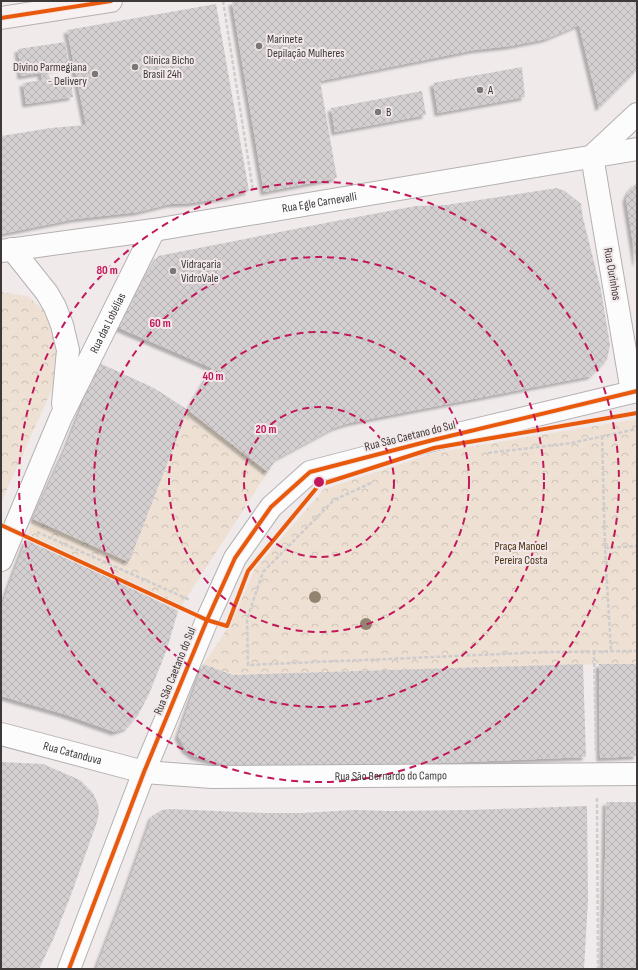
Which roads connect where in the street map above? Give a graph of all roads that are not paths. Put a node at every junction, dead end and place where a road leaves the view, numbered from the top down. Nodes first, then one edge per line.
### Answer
1 (108, 1) edge
2 (73, 4) edge
3 (1, 18) edge
4 (637, 114) edge
5 (637, 149) edge
6 (592, 156) junction
7 (154, 230) junction
8 (6, 250) edge
9 (635, 391) edge
10 (62, 417) junction
11 (1, 560) edge
12 (1, 734) edge
13 (144, 772) junction
14 (637, 774) edge
15 (69, 969) edge

1 - 2 main road
2 - 3 main road
4 - 6 street
5 - 6 street, Rua Egle Carnevalli
6 - 7 street, Rua Egle Carnevalli
6 - 9 street, Rua Ourinhos
7 - 8 street, Rua Egle Carnevalli
7 - 10 street, Rua das Lobélias
8 - 10 street, Rua das Lobélias
9 - 13 street, Rua São Caetano do Sul
10 - 11 street, Rua das Lobélias
12 - 13 street, Rua Catanduva
13 - 14 street, Rua São Bernardo do Campo
13 - 15 street, Rua São Caetano do Sul

